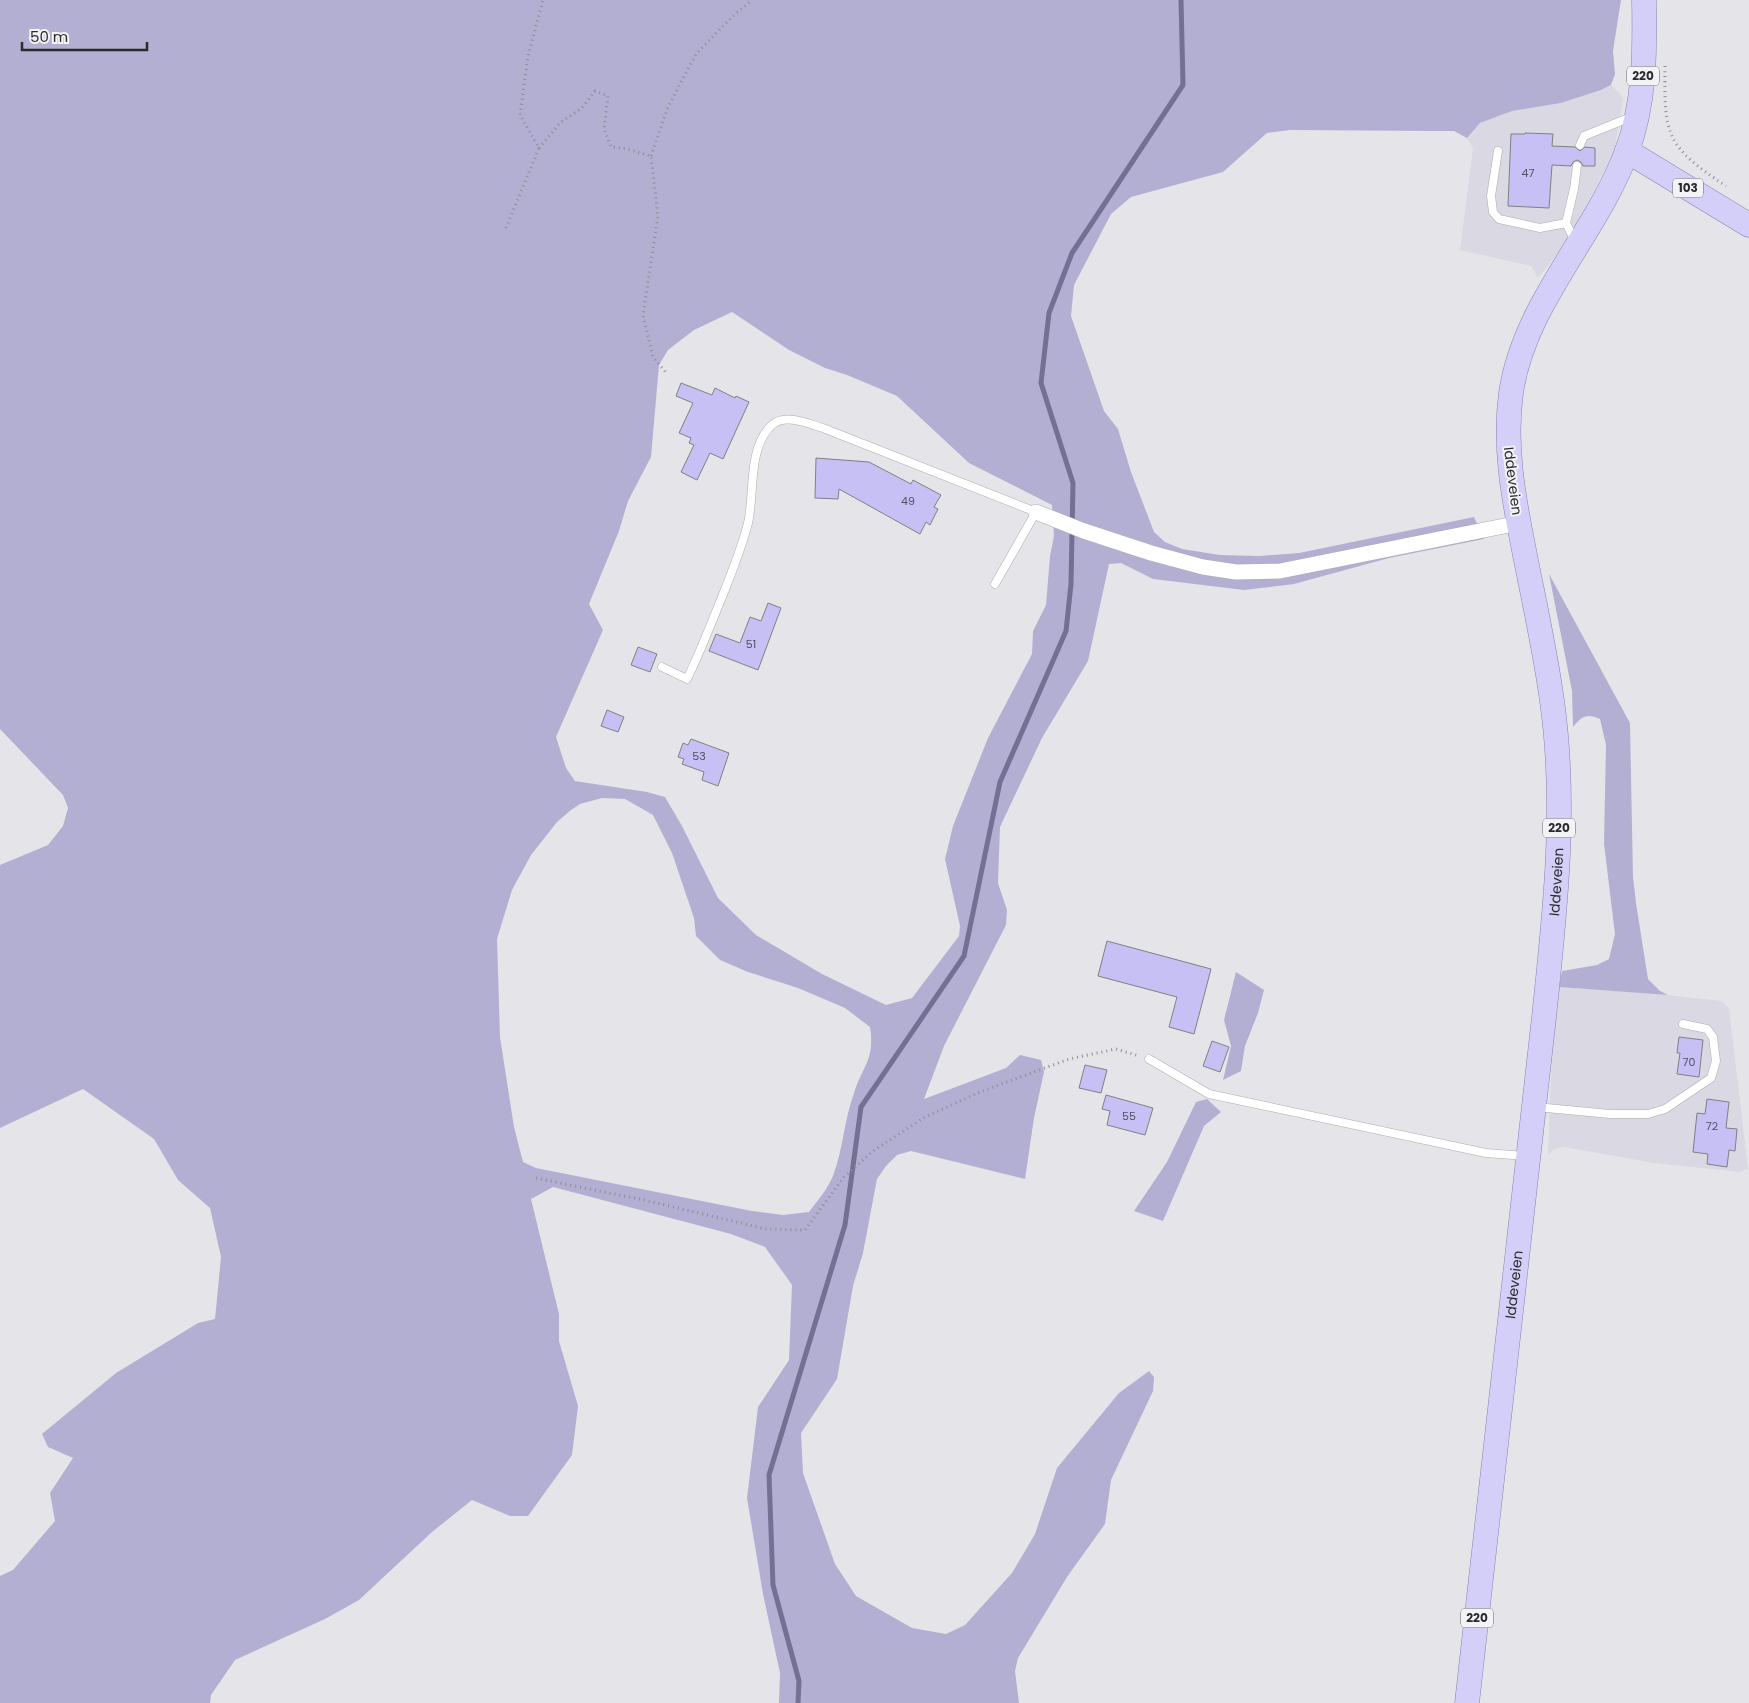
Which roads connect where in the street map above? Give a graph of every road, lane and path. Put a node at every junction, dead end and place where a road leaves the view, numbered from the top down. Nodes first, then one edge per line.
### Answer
1 (543, 0) edge
2 (752, 0) edge
3 (1644, 0) edge
4 (1665, 58) dead end
5 (1638, 114) junction
6 (1580, 145) dead end
7 (539, 148) junction
8 (1498, 151) dead end
9 (1628, 151) junction
10 (650, 156) junction
11 (1577, 166) dead end
12 (1734, 191) dead end
13 (1566, 223) junction
14 (1749, 225) edge
15 (506, 228) dead end
16 (1578, 246) junction
17 (667, 374) dead end
18 (1036, 512) junction
19 (1519, 523) junction
20 (995, 584) dead end
21 (662, 667) dead end
22 (1682, 1024) dead end
23 (1149, 1059) joint
24 (1534, 1106) junction
25 (1529, 1156) junction
26 (536, 1178) dead end
27 (1467, 1703) edge

1 - 7 path
2 - 10 path
3 - 5 main road, Iddeveien / 220
4 - 12 path
5 - 6 lane
5 - 9 main road, Iddeveien / 220
7 - 10 path
7 - 15 path
8 - 13 lane
9 - 14 main road, 103
9 - 16 main road, Iddeveien / 220
10 - 17 path
11 - 13 lane
13 - 16 lane
16 - 19 main road, Iddeveien / 220
18 - 19 street
18 - 20 lane
18 - 21 lane
19 - 24 main road, Iddeveien / 220
22 - 24 lane
23 - 25 lane
23 - 26 path
24 - 25 main road, Iddeveien / 220
25 - 27 main road, Iddeveien / 220

